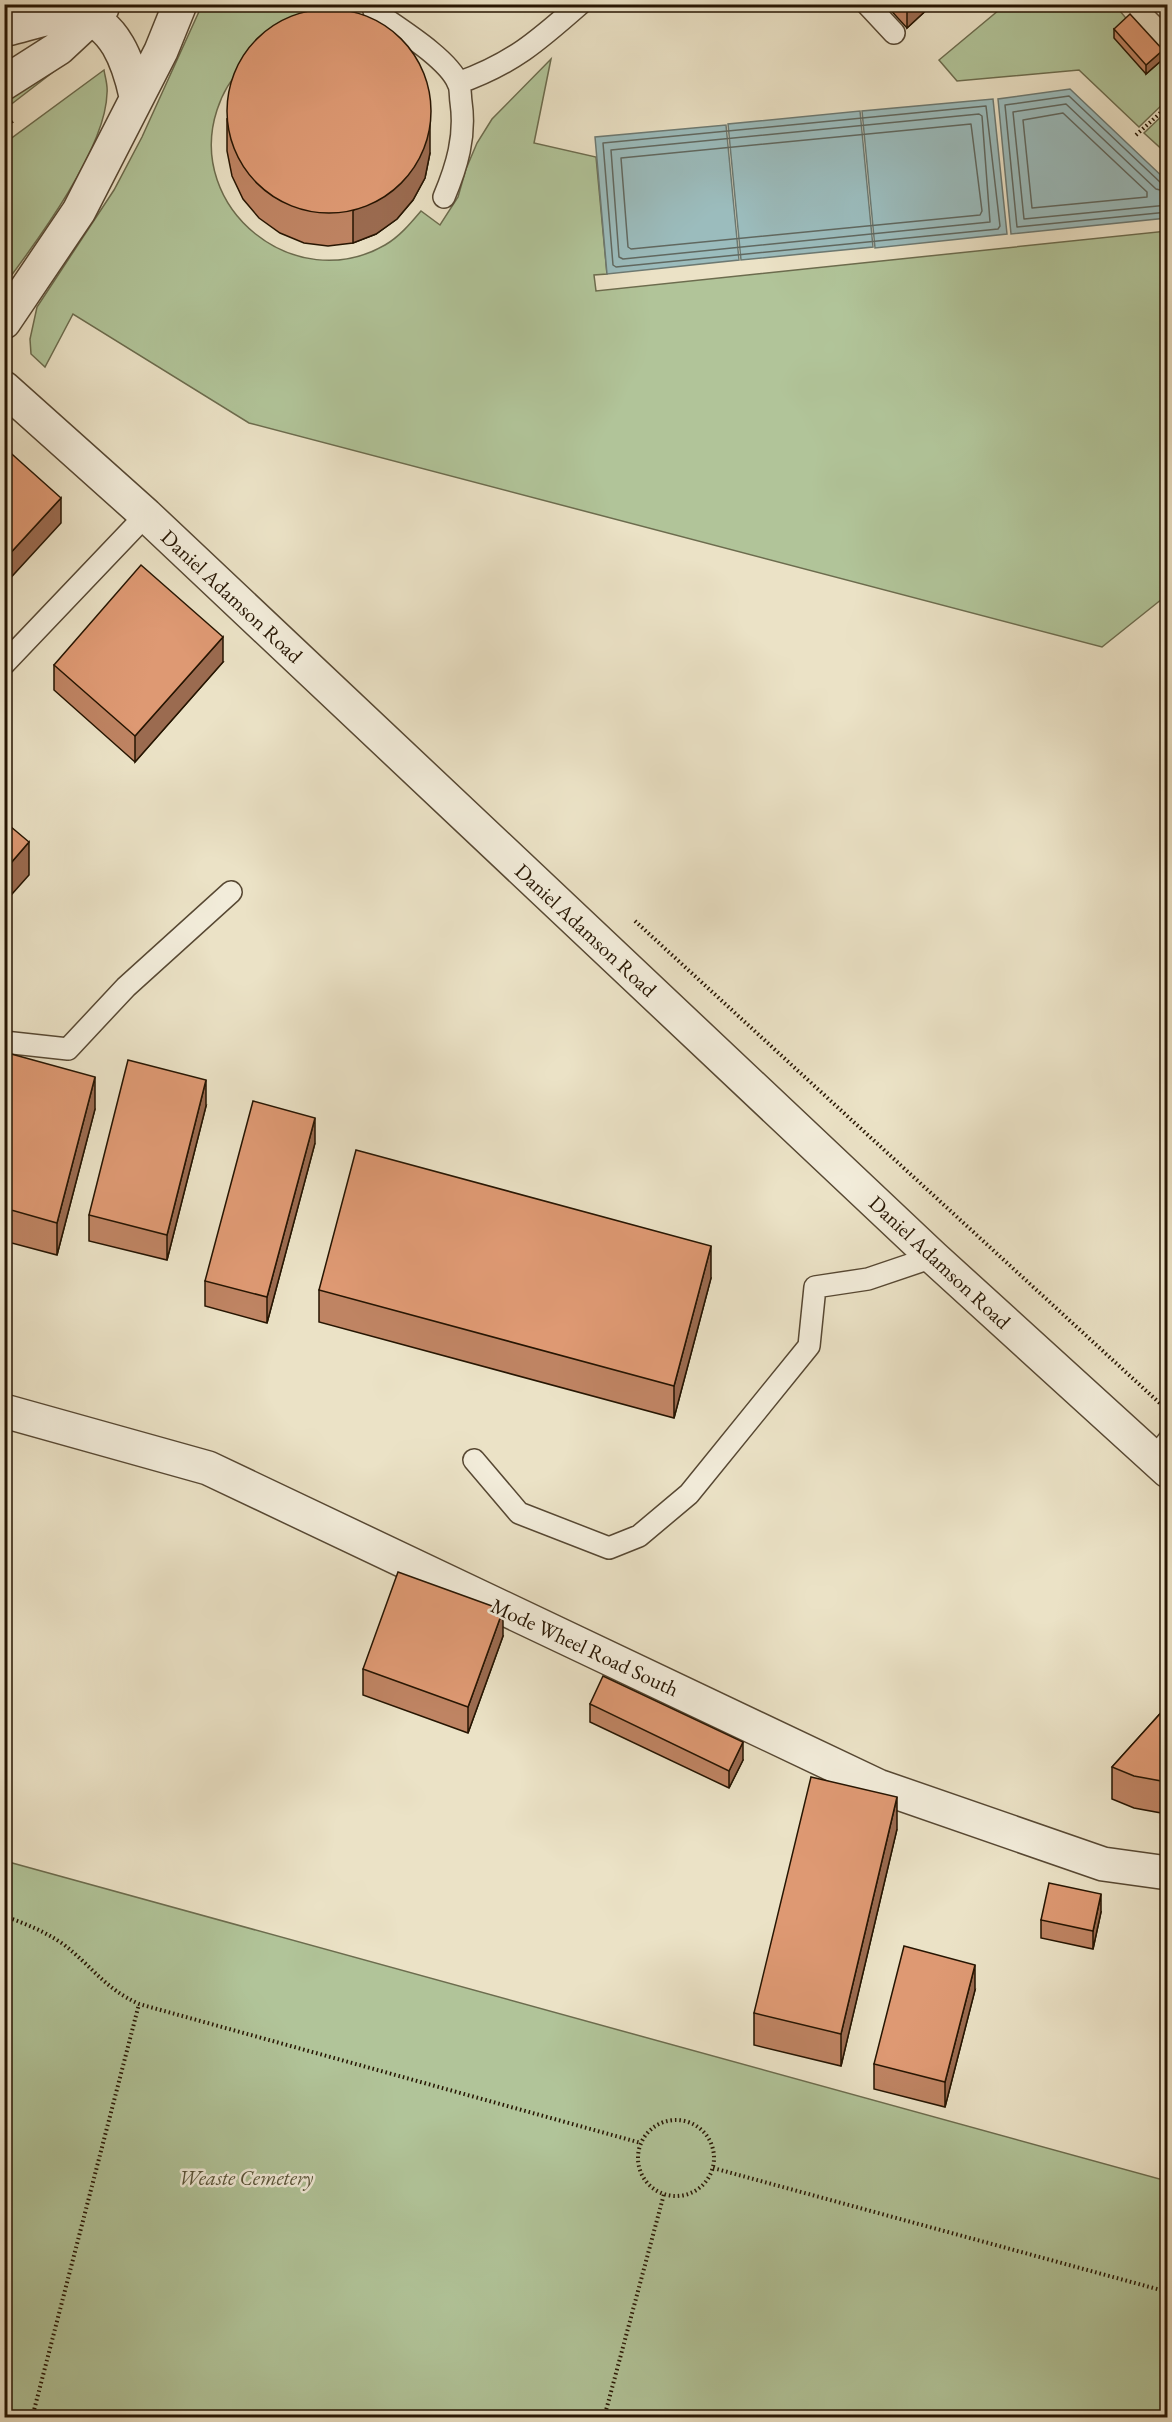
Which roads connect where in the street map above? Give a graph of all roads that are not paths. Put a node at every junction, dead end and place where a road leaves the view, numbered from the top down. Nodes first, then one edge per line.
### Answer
1 (30, 4) edge
2 (180, 4) edge
3 (580, 4) edge
4 (867, 4) edge
5 (1163, 4) edge
6 (1167, 9) edge
7 (374, 10) dead end
8 (98, 12) edge
9 (6, 29) edge
10 (894, 33) dead end
11 (4, 83) edge
12 (458, 83) junction
13 (136, 96) junction
14 (444, 197) dead end
15 (4, 322) edge
16 (4, 388) edge
17 (146, 515) junction
18 (4, 664) edge
19 (231, 892) dead end
20 (4, 1042) edge
21 (933, 1257) junction
22 (4, 1411) edge
23 (1163, 1457) edge
24 (474, 1460) dead end
25 (1167, 1873) edge

1 - 9 street
2 - 13 street
3 - 12 lane
4 - 10 lane
5 - 6 lane
7 - 12 lane
8 - 9 street
8 - 11 street
8 - 13 street
12 - 14 lane
13 - 15 street
16 - 17 street, Daniel Adamson Road
17 - 18 lane
17 - 21 street, Daniel Adamson Road
19 - 20 lane
21 - 23 street, Daniel Adamson Road
21 - 24 lane
22 - 25 street, Mode Wheel Road South

